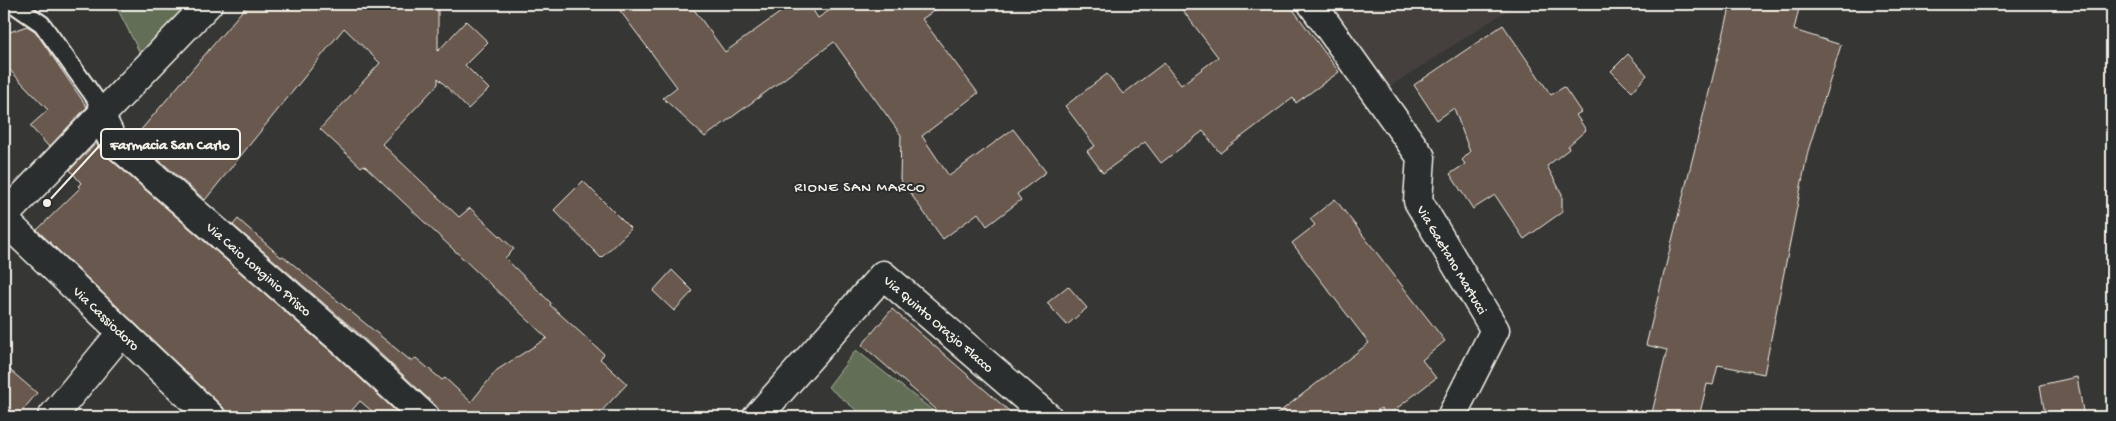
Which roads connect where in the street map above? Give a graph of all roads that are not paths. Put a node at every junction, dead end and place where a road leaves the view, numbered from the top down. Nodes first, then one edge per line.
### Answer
1 (13, 4) edge
2 (208, 4) edge
3 (1312, 4) edge
4 (102, 117) junction
5 (4, 216) edge
6 (4, 220) edge
7 (122, 332) junction
8 (52, 417) edge
9 (211, 417) edge
10 (425, 417) edge
11 (757, 417) edge
12 (1048, 417) edge
13 (1451, 417) edge

1 - 4 lane
2 - 4 street
3 - 13 street, Via Gaetano Martucci
4 - 5 street
4 - 10 street, Via Caio Longinio Prisco
6 - 7 street, Via Cassiodoro
7 - 8 street
7 - 9 street, Via Cassiodoro
11 - 12 street, Via Quinto Orazio Flacco

